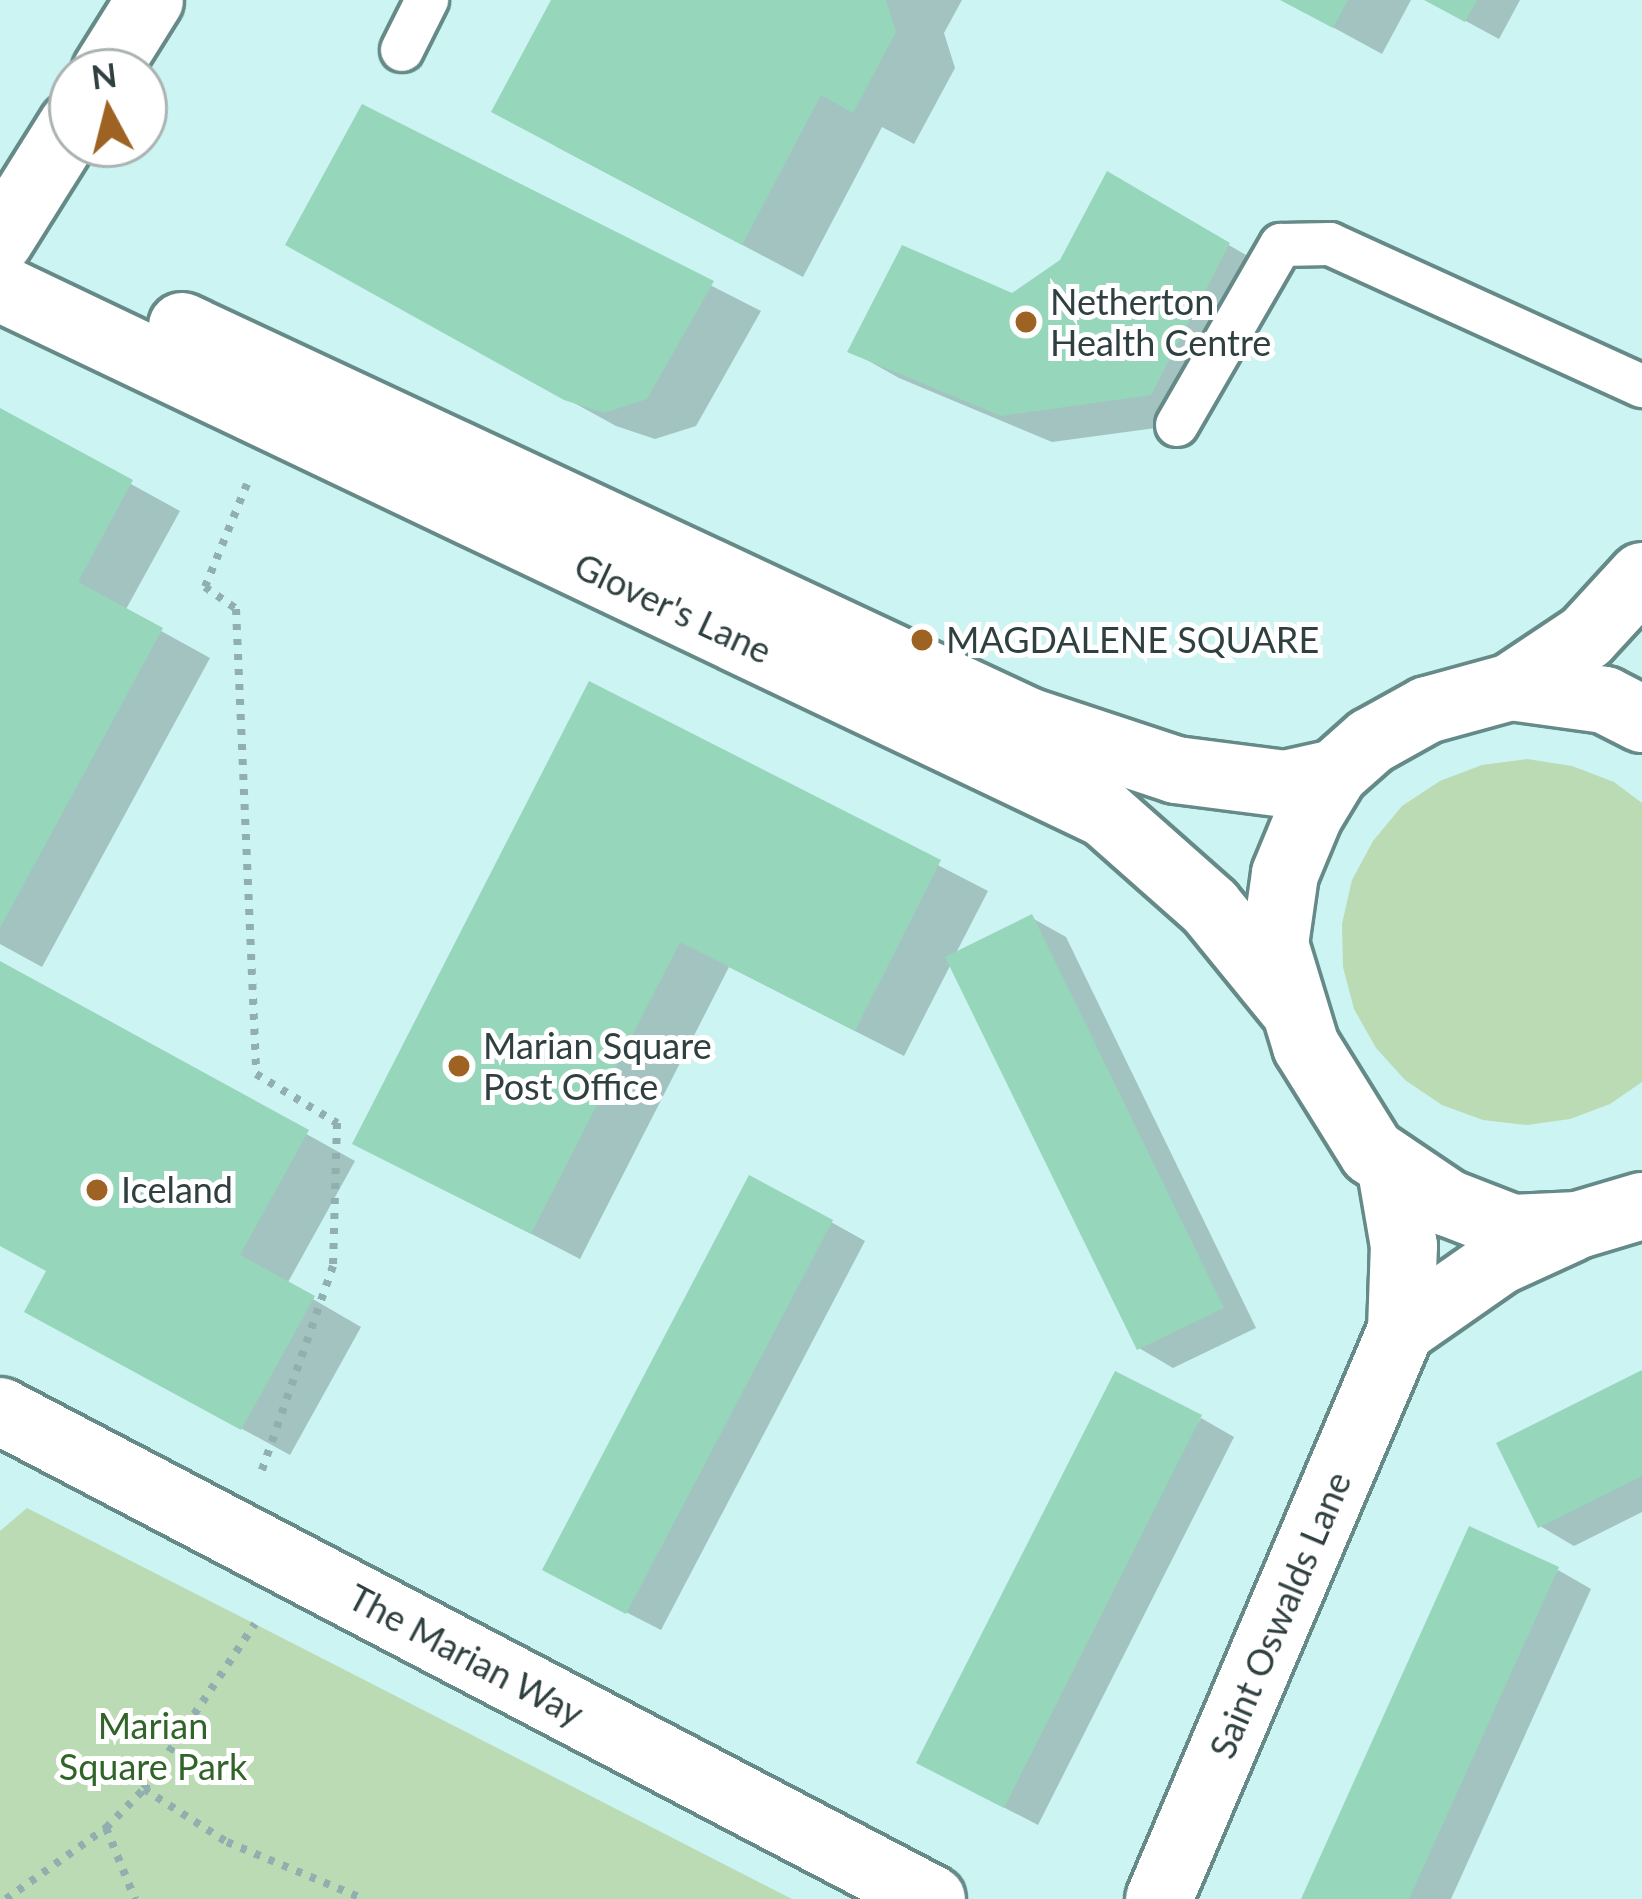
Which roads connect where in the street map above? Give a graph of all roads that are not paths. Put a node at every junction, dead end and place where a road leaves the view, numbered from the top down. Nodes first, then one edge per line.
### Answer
1 (150, 0) edge
2 (428, 0) edge
3 (120, 48) edge
4 (402, 50) dead end
5 (48, 163) edge
6 (0, 240) edge
7 (0, 288) edge
8 (1642, 386) edge
9 (1177, 425) dead end
10 (1642, 575) edge
11 (1511, 688) junction
12 (1642, 719) edge
13 (1335, 773) junction
14 (1290, 1005) junction
15 (1390, 1164) junction
16 (1642, 1206) edge
17 (1578, 1225) junction
18 (1401, 1330) junction
19 (0, 1411) edge
20 (932, 1899) edge
21 (1159, 1899) edge

1 - 3 street
2 - 4 lane
5 - 6 street
6 - 13 street, Glover's Lane
7 - 14 street, Glover's Lane
8 - 9 lane
10 - 11 street
11 - 12 street
11 - 13 street
13 - 14 street
14 - 15 street
15 - 17 street
15 - 18 street, Saint Oswalds Lane
16 - 17 street
17 - 18 street
18 - 21 street, Saint Oswalds Lane
19 - 20 street, The Marian Way

